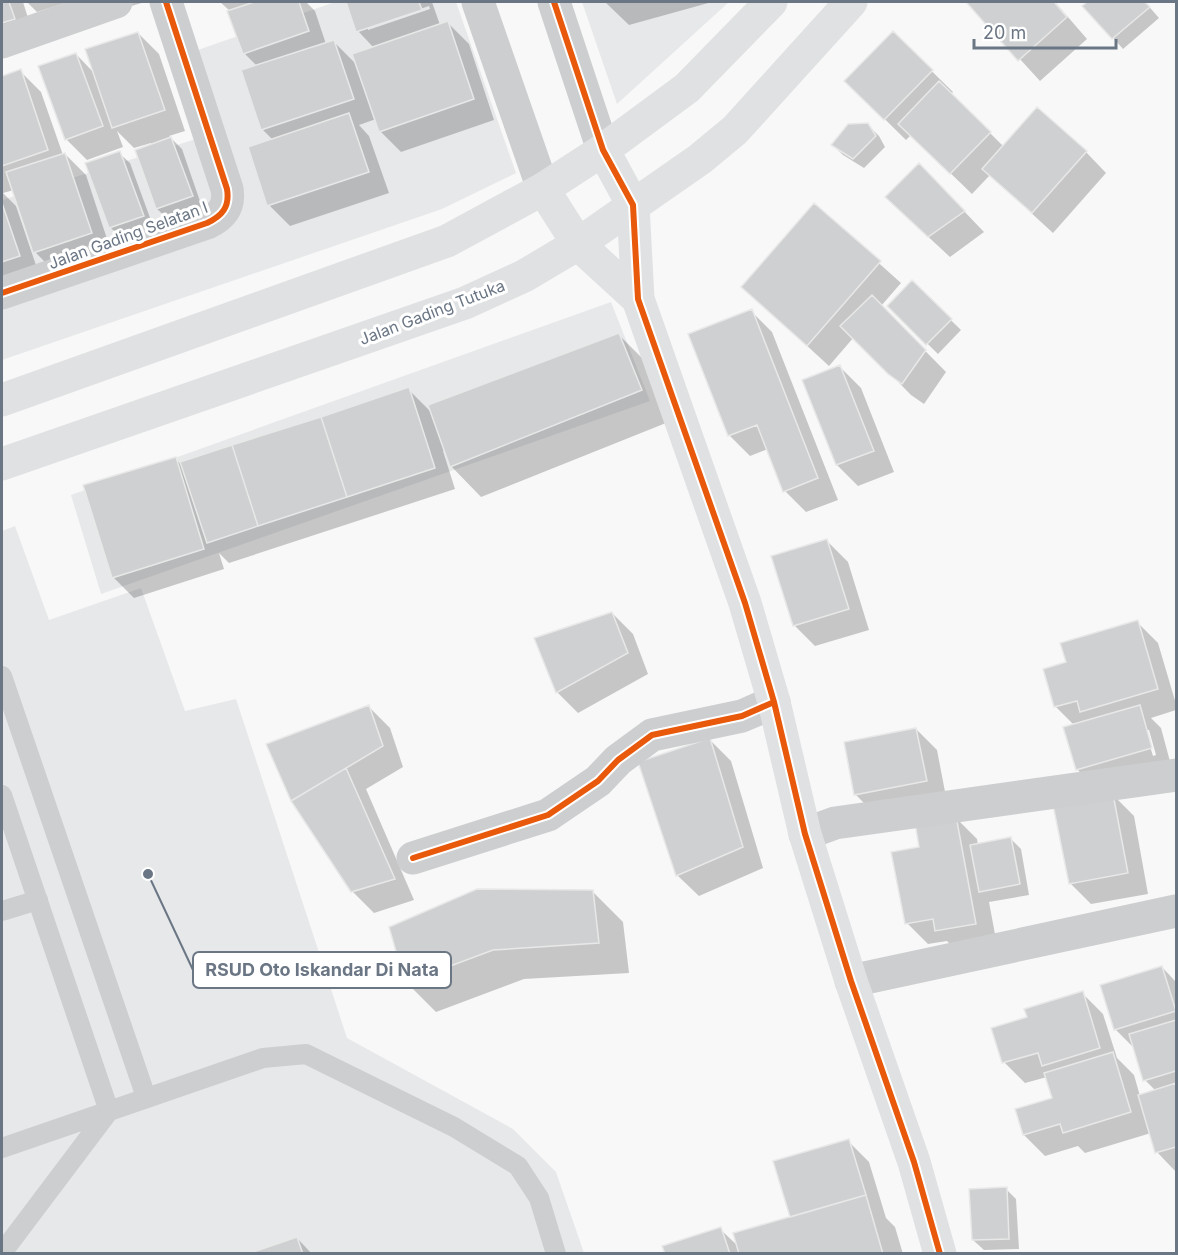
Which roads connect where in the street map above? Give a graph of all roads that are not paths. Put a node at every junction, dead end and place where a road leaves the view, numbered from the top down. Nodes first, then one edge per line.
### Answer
1 (116, 2) edge
2 (166, 2) edge
3 (478, 2) edge
4 (554, 2) edge
5 (771, 2) edge
6 (851, 2) edge
7 (2, 42) edge
8 (603, 150) junction
9 (543, 189) junction
10 (633, 205) junction
11 (578, 244) junction
12 (2, 293) edge
13 (638, 299) junction
14 (2, 399) edge
15 (2, 464) edge
16 (2, 676) edge
17 (774, 702) junction
18 (1176, 775) edge
19 (2, 795) edge
20 (805, 834) junction
21 (413, 858) dead end
22 (38, 900) junction
23 (2, 911) edge
24 (1176, 911) edge
25 (851, 981) junction
26 (146, 1097) junction
27 (109, 1111) junction
28 (2, 1148) edge
29 (10, 1247) edge
30 (556, 1254) edge
31 (940, 1254) edge

1 - 7 street
2 - 12 street, Jalan Gading Selatan I
3 - 9 street
4 - 8 street
5 - 8 main road
6 - 10 main road, Jalan Gading Tutuka
8 - 9 main road
8 - 10 main road
9 - 11 main road
9 - 14 main road
10 - 11 main road, Jalan Gading Tutuka
10 - 13 main road
11 - 13 main road
11 - 15 main road, Jalan Gading Tutuka
13 - 17 main road
16 - 26 lane
17 - 20 main road
17 - 21 street
18 - 20 street
19 - 22 lane
20 - 25 main road
22 - 23 lane
22 - 27 lane
24 - 25 street
25 - 31 main road
26 - 27 lane
26 - 30 lane
27 - 28 lane
27 - 29 lane

